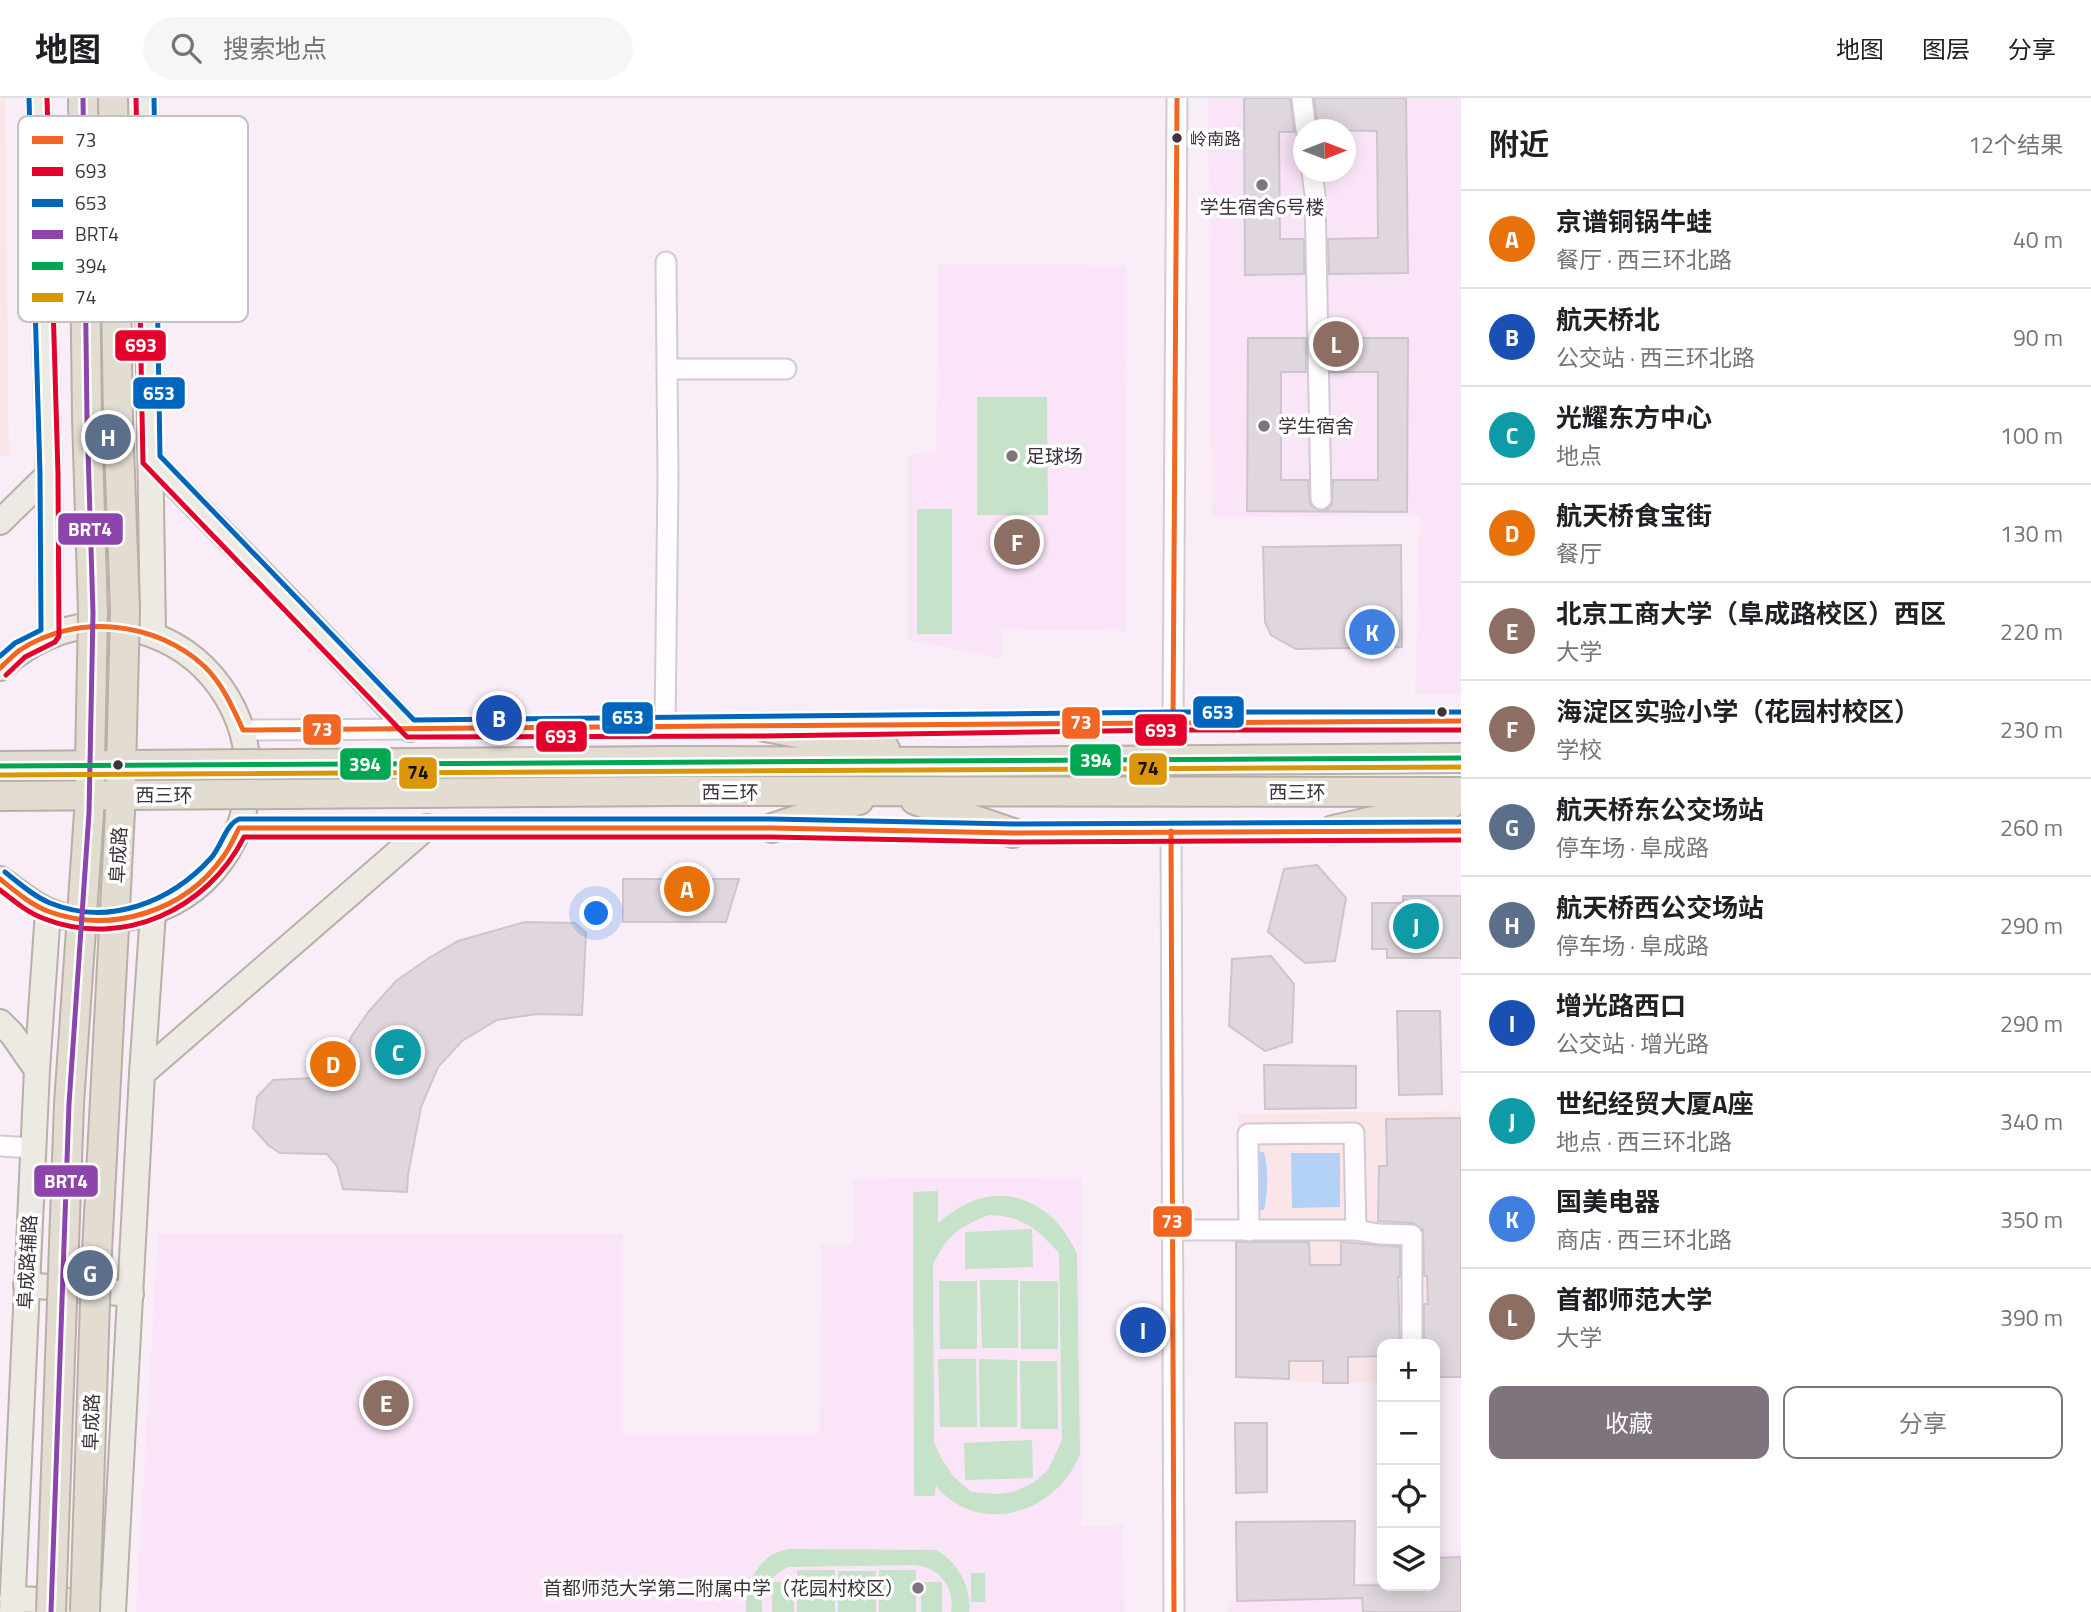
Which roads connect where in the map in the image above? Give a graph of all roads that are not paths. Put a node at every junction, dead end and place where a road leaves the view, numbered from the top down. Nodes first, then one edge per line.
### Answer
1 (38, 98) edge
2 (83, 98) edge
3 (113, 98) edge
4 (145, 98) edge
5 (1177, 98) edge
6 (1302, 98) edge
7 (38, 116) edge
8 (83, 116) edge
9 (113, 116) edge
10 (145, 116) edge
11 (1305, 119) edge
12 (1313, 182) edge
13 (666, 262) dead end
14 (44, 322) edge
15 (85, 322) edge
16 (116, 322) edge
17 (147, 322) edge
18 (667, 369) junction
19 (786, 369) dead end
20 (151, 460) junction
21 (48, 474) junction
22 (1321, 499) dead end
23 (0, 522) edge
24 (50, 635) junction
25 (153, 635) junction
26 (0, 668) edge
27 (1173, 721) junction
28 (1461, 721) edge
29 (665, 727) junction
30 (765, 727) junction
31 (410, 729) junction
32 (243, 730) junction
33 (1453, 756) edge
34 (957, 762) junction
35 (0, 766) edge
36 (887, 792) junction
37 (1461, 792) edge
38 (0, 796) edge
39 (1461, 801) edge
40 (427, 827) junction
41 (239, 828) junction
42 (772, 828) junction
43 (1333, 830) junction
44 (1171, 831) junction
45 (1461, 831) edge
46 (1013, 833) junction
47 (0, 879) edge
48 (48, 911) junction
49 (153, 912) junction
50 (0, 1022) edge
51 (37, 1070) junction
52 (142, 1074) junction
53 (0, 1146) edge
54 (33, 1148) junction
55 (1172, 1230) junction
56 (1356, 1230) junction
57 (1249, 1231) junction
58 (26, 1285) junction
59 (131, 1294) junction
60 (1412, 1339) edge
61 (12, 1606) edge
62 (113, 1607) edge
63 (51, 1612) edge
64 (85, 1612) edge
65 (1174, 1612) edge

1 - 7 main road
2 - 8 highway, 阜成路, bridge
3 - 9 highway, 阜成路, bridge
4 - 10 main road
5 - 27 street
6 - 11 street
12 - 22 street
13 - 18 street
14 - 21 main road
15 - 63 highway, 阜成路, bridge
16 - 64 highway, 阜成路, bridge
17 - 20 main road
18 - 19 street
18 - 29 street
20 - 25 main road
20 - 31 main road
21 - 23 main road
21 - 24 main road
24 - 25 main road
24 - 26 main road
25 - 32 main road
27 - 28 street
27 - 30 street
29 - 30 street
29 - 31 street
30 - 34 highway
31 - 32 street
32 - 41 main road
33 - 34 highway, 西三环
34 - 35 highway, 西三环, bridge
36 - 37 highway, 西三环
36 - 38 highway, 西三环, bridge
36 - 42 highway
36 - 46 highway
39 - 43 highway
40 - 41 street
40 - 42 street
40 - 52 main road
41 - 49 main road
42 - 46 street
43 - 44 street
43 - 45 street
44 - 46 street
44 - 55 street
47 - 48 main road
48 - 49 main road
48 - 51 main road, 阜成路辅路
49 - 52 main road
50 - 51 main road
51 - 54 main road, 阜成路辅路
52 - 59 main road
53 - 54 street
54 - 58 main road, 阜成路辅路
55 - 57 street
55 - 65 street
56 - 57 street
56 - 57 street
56 - 60 street
58 - 59 main road
58 - 61 main road, 阜成路辅路
59 - 62 main road
61 - 62 main road

